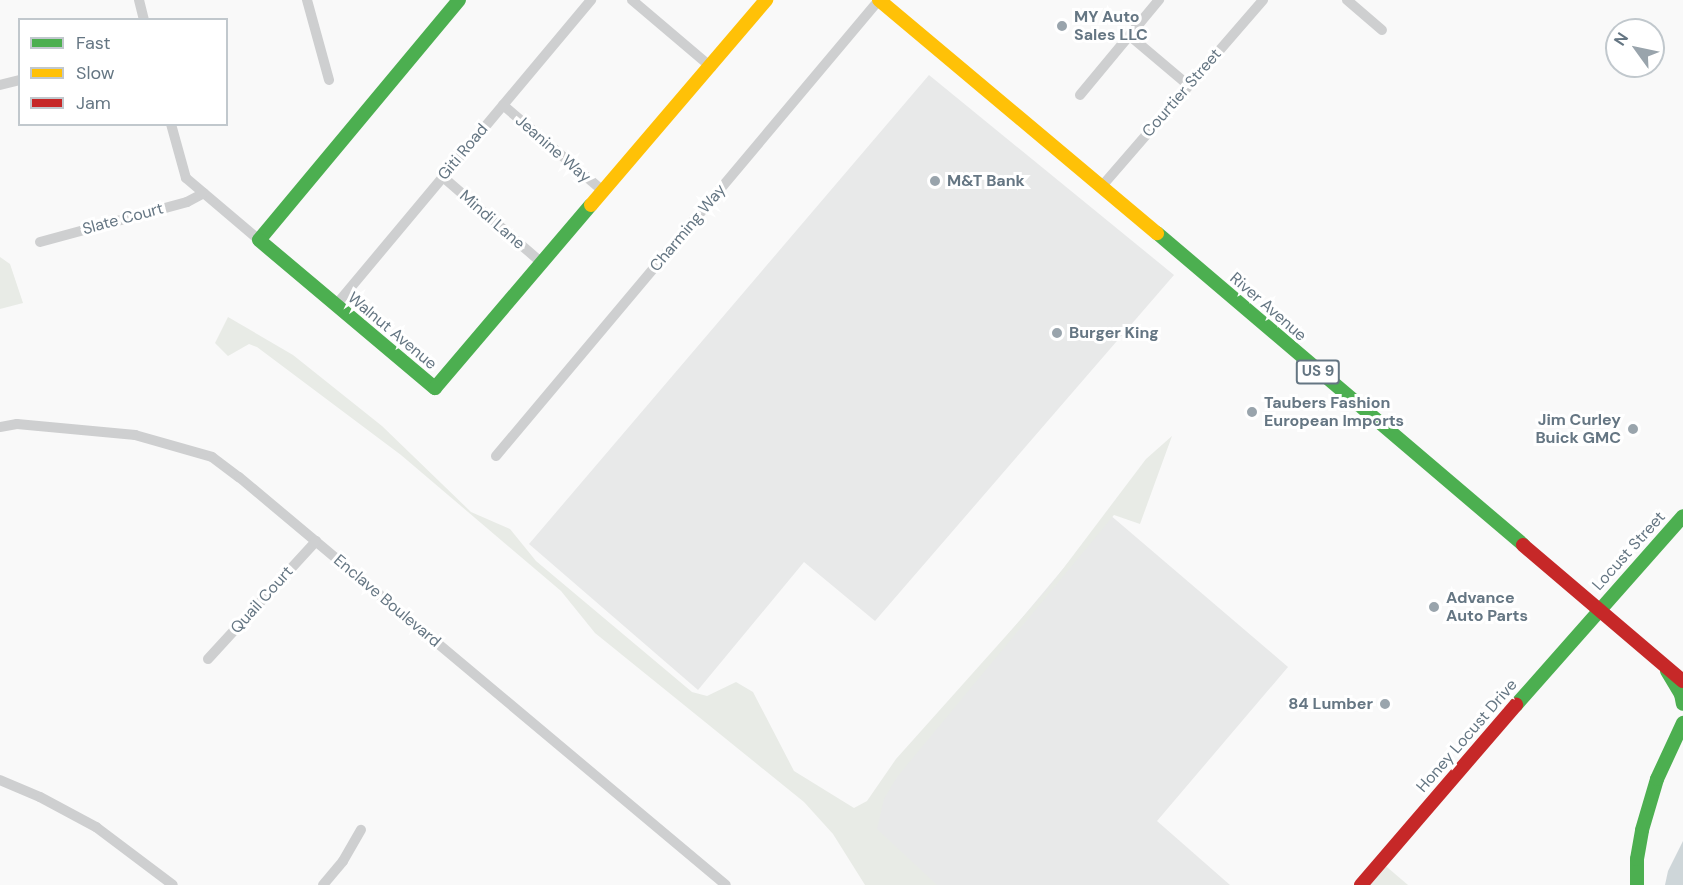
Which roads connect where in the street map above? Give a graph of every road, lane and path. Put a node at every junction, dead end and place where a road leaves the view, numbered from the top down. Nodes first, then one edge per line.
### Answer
1 (139, 0) edge
2 (307, 0) edge
3 (459, 0) edge
4 (591, 0) edge
5 (632, 0) edge
6 (766, 0) edge
7 (879, 0) edge
8 (1159, 0) edge
9 (1263, 0) edge
10 (1347, 0) edge
11 (144, 18) edge
12 (1382, 30) dead end
13 (1130, 36) junction
14 (711, 67) junction
15 (18, 80) edge
16 (329, 80) dead end
17 (0, 85) edge
18 (1188, 85) junction
19 (1080, 94) dead end
20 (503, 105) junction
21 (172, 126) edge
22 (443, 177) junction
23 (1102, 186) junction
24 (604, 192) junction
25 (204, 193) junction
26 (259, 240) junction
27 (40, 242) dead end
28 (542, 263) junction
29 (336, 305) junction
30 (0, 427) edge
31 (496, 456) dead end
32 (1683, 516) edge
33 (316, 541) junction
34 (1599, 609) junction
35 (208, 659) dead end
36 (1662, 663) junction
37 (1683, 681) edge
38 (1683, 704) edge
39 (1683, 723) edge
40 (1683, 747) edge
41 (0, 780) edge
42 (361, 830) dead end
43 (173, 885) edge
44 (323, 885) edge
45 (726, 885) edge
46 (1361, 885) edge
47 (1637, 885) edge
48 (1643, 885) edge

1 - 11 street
2 - 16 street
3 - 26 main road
4 - 20 street, Giti Road
5 - 14 street
6 - 14 main road, Walnut Avenue
7 - 23 main road, River Avenue / US 9
7 - 31 street, Charming Way
8 - 13 street
9 - 18 street, Courtier Street
10 - 12 street
13 - 18 street
13 - 19 street
14 - 24 main road, Walnut Avenue
15 - 17 street
18 - 23 street, Courtier Street
20 - 22 street, Giti Road
20 - 24 street, Jeanine Way
21 - 25 street
22 - 28 street, Mindi Lane
22 - 29 street, Giti Road
23 - 34 main road, River Avenue / US 9
24 - 28 main road, Walnut Avenue
25 - 26 street
25 - 27 street, Slate Court
26 - 29 main road, Walnut Avenue
28 - 29 main road, Walnut Avenue
30 - 33 street, Enclave Boulevard
32 - 34 main road, Locust Street
33 - 35 street, Quail Court
33 - 45 street, Enclave Boulevard
34 - 36 main road, River Avenue / US 9
34 - 46 main road, Honey Locust Drive
36 - 37 main road, US 9
36 - 38 main road
39 - 47 main road
40 - 48 main road
41 - 43 street
42 - 44 street

